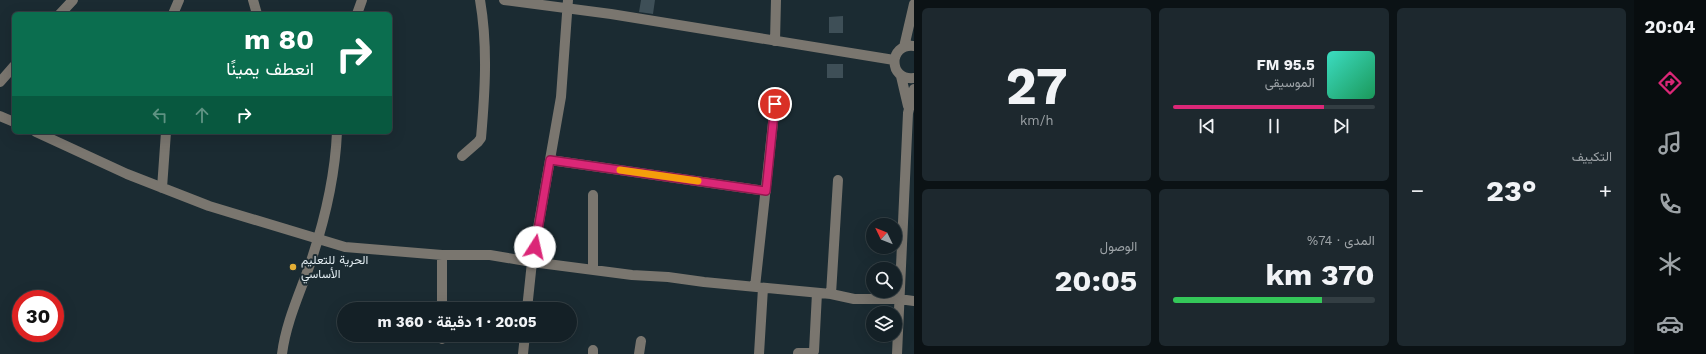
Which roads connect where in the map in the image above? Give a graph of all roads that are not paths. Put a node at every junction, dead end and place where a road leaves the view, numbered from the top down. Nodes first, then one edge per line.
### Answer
1 (73, 0) edge
2 (179, 0) edge
3 (253, 0) edge
4 (362, 0) edge
5 (480, 0) edge
6 (504, 0) edge
7 (776, 0) edge
8 (568, 4) edge
9 (914, 4) edge
10 (914, 8) edge
11 (914, 11) edge
12 (62, 12) edge
13 (174, 12) edge
14 (256, 12) edge
15 (358, 12) edge
16 (776, 41) junction
17 (909, 47) edge
18 (894, 60) junction
19 (12, 68) edge
20 (902, 76) junction
21 (914, 78) edge
22 (0, 82) edge
23 (914, 89) edge
24 (775, 104) dead end
25 (910, 112) edge
26 (0, 116) edge
27 (12, 121) edge
28 (40, 134) edge
29 (166, 134) edge
30 (337, 134) edge
31 (462, 156) dead end
32 (550, 160) junction
33 (838, 180) dead end
34 (162, 188) junction
35 (766, 191) junction
36 (593, 194) dead end
37 (318, 240) junction
38 (442, 255) junction
39 (532, 262) junction
40 (594, 269) junction
41 (759, 287) junction
42 (817, 293) junction
43 (831, 294) junction
44 (899, 299) junction
45 (914, 301) edge
46 (442, 302) edge
47 (528, 302) edge
48 (641, 341) dead end
49 (524, 342) edge
50 (798, 353) dead end
51 (282, 354) edge
52 (523, 354) edge
53 (639, 354) edge
54 (759, 354) edge
55 (897, 354) edge

1 - 12 street
2 - 13 street
3 - 14 street
4 - 15 street
5 - 31 street
6 - 8 street
7 - 16 street
8 - 16 street
8 - 32 street
9 - 10 street
10 - 11 street
10 - 17 street
16 - 18 street
17 - 18 street
18 - 20 street
19 - 22 street
20 - 21 street
20 - 25 street
23 - 25 street
24 - 35 street
25 - 44 street
26 - 27 street
28 - 34 street
29 - 34 street
30 - 37 street
32 - 35 street
32 - 39 street
33 - 43 street
34 - 37 street
35 - 41 street
36 - 40 street
37 - 38 street
37 - 51 street
38 - 39 street
38 - 46 street
39 - 40 street
39 - 47 street
40 - 41 street
41 - 42 street
41 - 54 street
42 - 43 street
42 - 50 street
43 - 44 street
44 - 45 street
44 - 55 street
48 - 53 street
49 - 52 street

